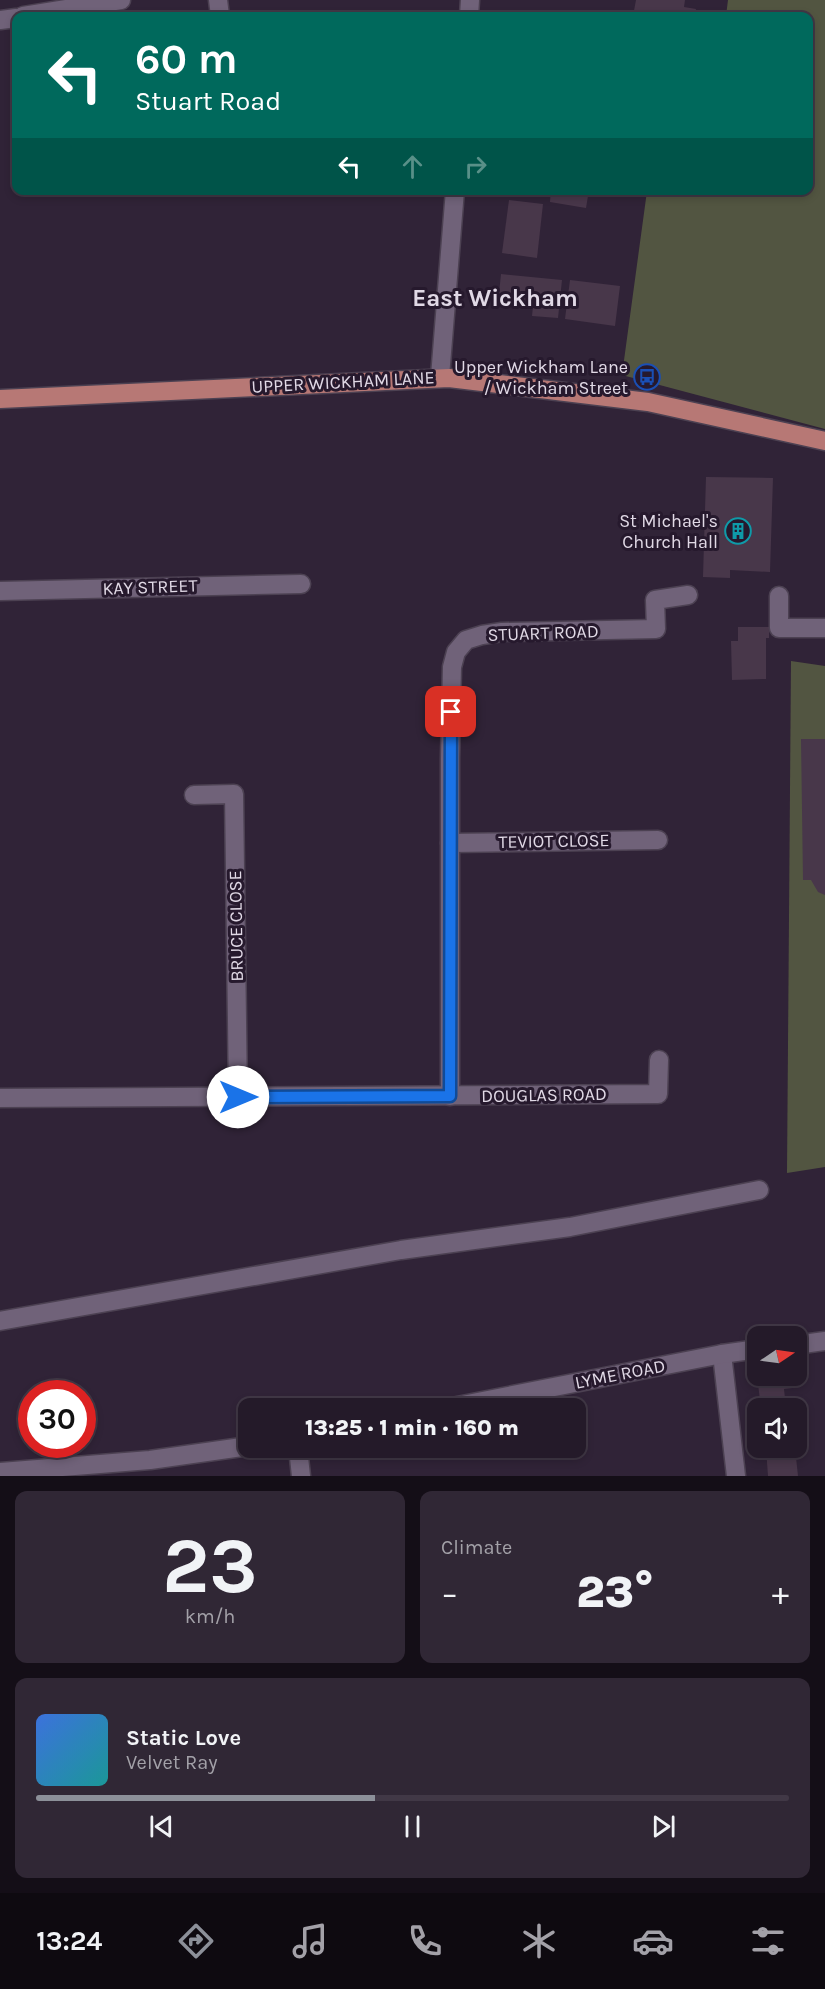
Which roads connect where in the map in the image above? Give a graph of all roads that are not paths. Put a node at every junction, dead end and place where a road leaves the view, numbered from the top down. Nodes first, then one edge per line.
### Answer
1 (121, 0) edge
2 (48, 12) edge
3 (455, 195) edge
4 (440, 377) junction
5 (0, 399) edge
6 (825, 441) edge
7 (301, 584) dead end
8 (0, 591) edge
9 (688, 595) dead end
10 (779, 596) dead end
11 (825, 628) edge
12 (194, 795) dead end
13 (658, 840) dead end
14 (450, 843) junction
15 (658, 1060) dead end
16 (450, 1096) junction
17 (238, 1097) junction
18 (0, 1098) edge
19 (759, 1190) dead end
20 (0, 1321) edge
21 (825, 1341) edge
22 (807, 1343) edge
23 (747, 1350) edge
24 (722, 1353) junction
25 (497, 1398) edge
26 (238, 1448) edge
27 (299, 1458) edge
28 (0, 1472) edge
29 (302, 1476) edge
30 (736, 1476) edge

1 - 2 street
3 - 4 street
4 - 5 main road, UPPER WICKHAM LANE
4 - 6 main road, UPPER WICKHAM LANE
7 - 8 street, KAY STREET
9 - 14 street, STUART ROAD
10 - 11 street
12 - 17 street, BRUCE CLOSE
13 - 14 street, TEVIOT CLOSE
14 - 16 street, STUART ROAD
15 - 16 street, DOUGLAS ROAD
16 - 17 street, DOUGLAS ROAD
17 - 18 street, DOUGLAS ROAD
19 - 20 street
21 - 22 street
23 - 24 street, LYME ROAD
24 - 25 street, LYME ROAD
24 - 30 street
26 - 28 street
27 - 29 street

